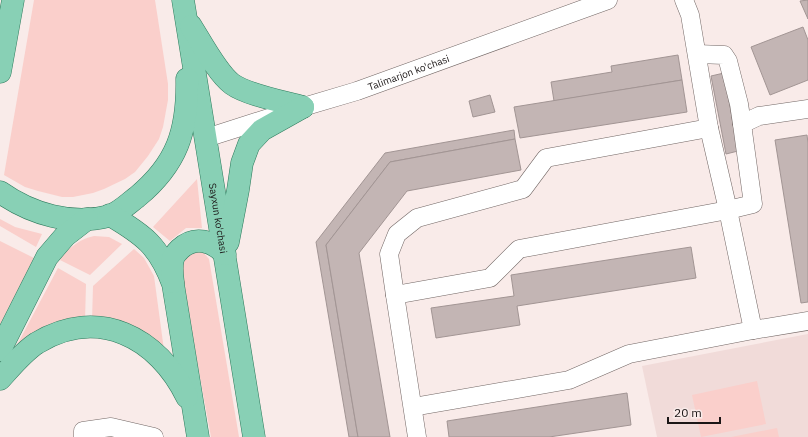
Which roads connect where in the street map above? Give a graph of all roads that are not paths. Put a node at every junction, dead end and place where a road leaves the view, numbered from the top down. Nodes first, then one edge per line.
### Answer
1 (13, 0) edge
2 (608, 0) edge
3 (684, 0) edge
4 (185, 9) edge
5 (697, 54) junction
6 (0, 72) edge
7 (303, 107) junction
8 (808, 109) edge
9 (742, 124) junction
10 (709, 128) junction
11 (206, 138) junction
12 (167, 166) junction
13 (0, 192) edge
14 (728, 210) junction
15 (110, 216) junction
16 (87, 219) junction
17 (225, 254) junction
18 (173, 284) junction
19 (395, 295) junction
20 (808, 321) edge
21 (753, 330) junction
22 (0, 350) edge
23 (0, 379) edge
24 (413, 407) junction
25 (194, 411) junction
26 (83, 437) edge
27 (154, 437) edge
28 (198, 437) edge
29 (254, 437) edge
30 (417, 437) edge

1 - 6 main road
2 - 7 street, Talimarjon ko'chasi
3 - 5 street
4 - 7 main road
4 - 11 main road, Sayxun ko'chasi
4 - 12 main road
5 - 9 street
5 - 10 street
7 - 11 street, Talimarjon ko'chasi
7 - 17 main road
8 - 9 street
9 - 14 street
10 - 14 street
10 - 19 street
11 - 12 main road
11 - 17 main road, Sayxun ko'chasi
12 - 15 main road
13 - 16 main road
14 - 19 street
14 - 21 street
15 - 16 main road
15 - 18 main road
16 - 22 main road
17 - 18 main road
17 - 29 main road, Sayxun ko'chasi
18 - 25 main road
19 - 24 street
20 - 21 street
21 - 24 street
23 - 25 main road
24 - 30 street
25 - 28 main road
26 - 27 street

